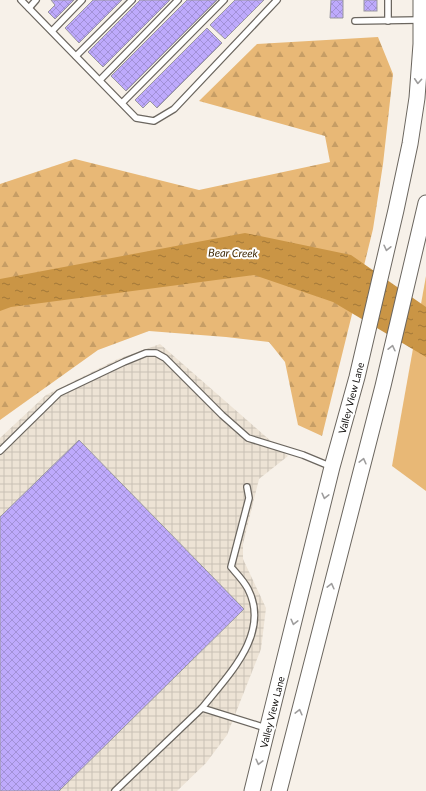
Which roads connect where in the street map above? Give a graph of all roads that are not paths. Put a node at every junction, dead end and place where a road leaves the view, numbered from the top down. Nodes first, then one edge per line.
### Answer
1 (21, 0) edge
2 (36, 0) edge
3 (82, 0) edge
4 (132, 0) edge
5 (178, 0) edge
6 (224, 0) edge
7 (277, 0) edge
8 (388, 0) edge
9 (422, 0) edge
10 (29, 8) junction
11 (422, 20) junction
12 (355, 21) dead end
13 (388, 21) junction
14 (52, 31) junction
15 (76, 56) junction
16 (100, 80) junction
17 (122, 104) junction
18 (425, 207) edge
19 (0, 451) edge
20 (332, 467) junction
21 (247, 487) dead end
22 (202, 708) junction
23 (268, 728) junction
24 (294, 733) junction
25 (115, 791) edge
26 (252, 791) edge
27 (279, 791) edge

1 - 10 lane
2 - 10 lane
3 - 14 lane
4 - 15 lane
5 - 16 lane
6 - 17 lane
7 - 17 lane
8 - 13 lane
9 - 11 main road, Valley View Lane
10 - 14 lane
11 - 13 lane
11 -> 20 main road, Valley View Lane
12 - 13 lane
14 - 15 lane
15 - 16 lane
16 - 17 lane
24 -> 18 main road
19 - 20 lane
20 -> 23 main road, Valley View Lane
21 - 22 lane
22 - 23 lane
22 - 25 lane
23 - 24 main road
23 -> 26 main road, Valley View Lane
24 - 27 main road

